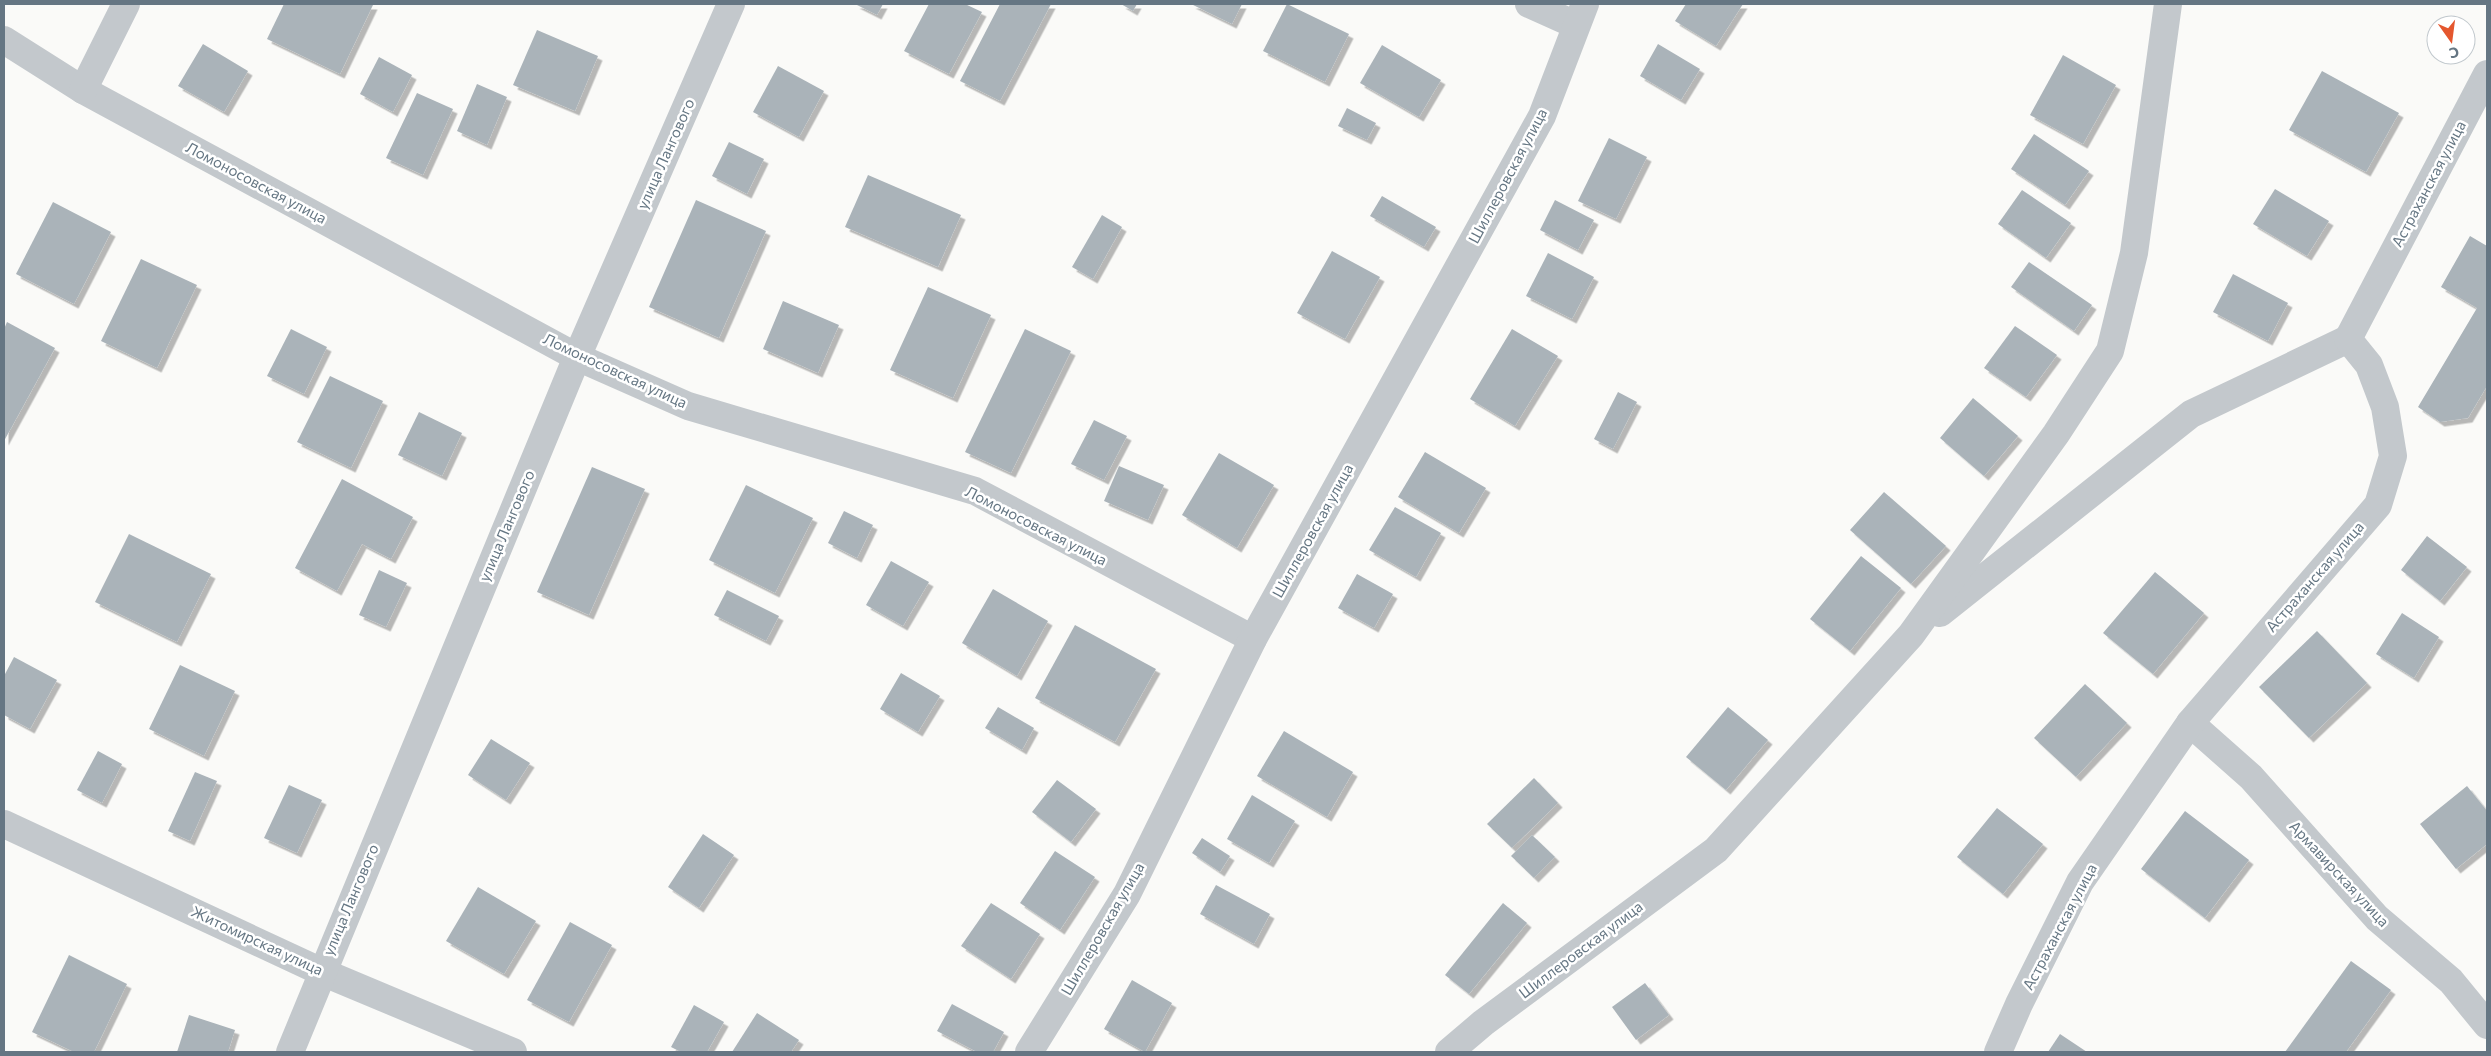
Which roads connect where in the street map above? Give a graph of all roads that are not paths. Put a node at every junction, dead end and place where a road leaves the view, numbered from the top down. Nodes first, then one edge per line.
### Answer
1 (126, 4) edge
2 (731, 4) edge
3 (1529, 4) edge
4 (2168, 4) edge
5 (1580, 14) edge
6 (4, 40) edge
7 (2487, 74) edge
8 (83, 90) junction
9 (2348, 338) junction
10 (577, 356) junction
11 (1911, 636) junction
12 (1253, 639) junction
13 (2190, 723) junction
14 (4, 824) edge
15 (322, 972) junction
16 (2487, 1025) edge
17 (290, 1052) edge
18 (513, 1052) edge
19 (1029, 1052) edge
20 (1449, 1052) edge
21 (1998, 1052) edge

1 - 8 street
2 - 10 street, улица Лангового
3 - 5 street
4 - 11 street
5 - 12 street, Шиллеровская улица
6 - 8 street, Ломоносовская улица
7 - 9 street, Астраханская улица
8 - 10 street, Ломоносовская улица
9 - 11 street
9 - 13 street, Астраханская улица
10 - 12 street, Ломоносовская улица
10 - 15 street, улица Лангового
11 - 20 street, Шиллеровская улица
12 - 19 street, Шиллеровская улица
13 - 16 street, Армавирская улица
13 - 21 street, Астраханская улица
14 - 15 street, Житомирская улица
15 - 17 street, улица Лангового
15 - 18 street, Житомирская улица

